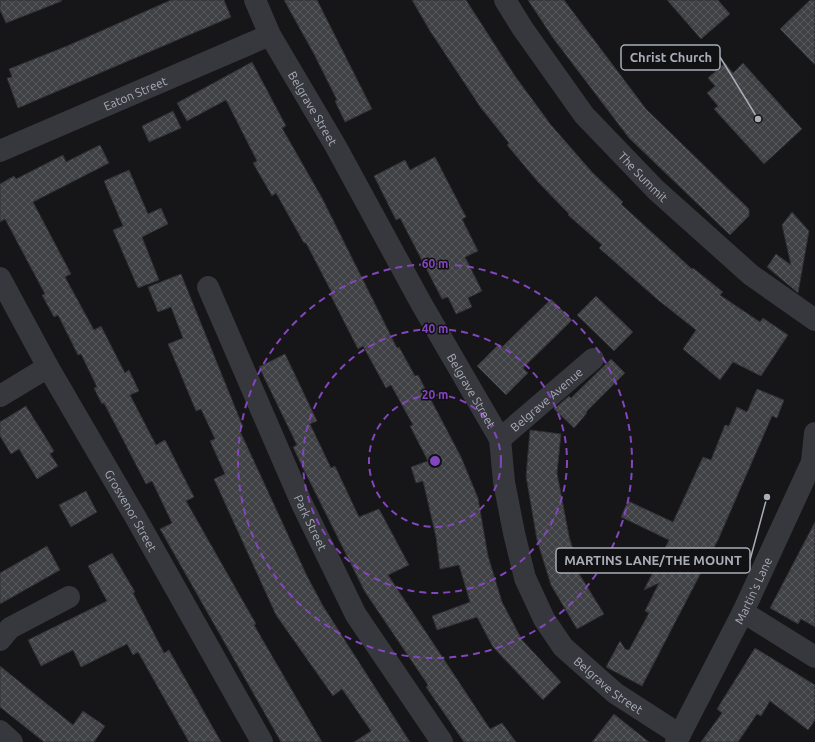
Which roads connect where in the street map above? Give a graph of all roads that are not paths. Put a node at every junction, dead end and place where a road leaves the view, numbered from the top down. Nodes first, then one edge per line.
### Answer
1 (255, 0) edge
2 (505, 0) edge
3 (270, 35) junction
4 (0, 151) edge
5 (0, 278) edge
6 (208, 287) dead end
7 (815, 320) edge
8 (593, 359) dead end
9 (48, 367) junction
10 (0, 396) edge
11 (815, 434) edge
12 (500, 439) junction
13 (69, 597) dead end
14 (743, 612) junction
15 (0, 640) edge
16 (815, 657) edge
17 (0, 731) edge
18 (678, 738) edge
19 (12, 742) edge
20 (262, 742) edge
21 (442, 742) edge

1 - 3 street, Belgrave Street
2 - 7 street, The Summit
3 - 4 street, Eaton Street
3 - 12 street, Belgrave Street
5 - 9 street, Grosvenor Street
6 - 21 street, Park Street
8 - 12 street, Belgrave Avenue
9 - 10 street
9 - 20 street, Grosvenor Street
11 - 14 street, Martin's Lane
12 - 18 street, Belgrave Street
13 - 15 street
14 - 16 street
14 - 18 street, Martin's Lane
17 - 19 street

